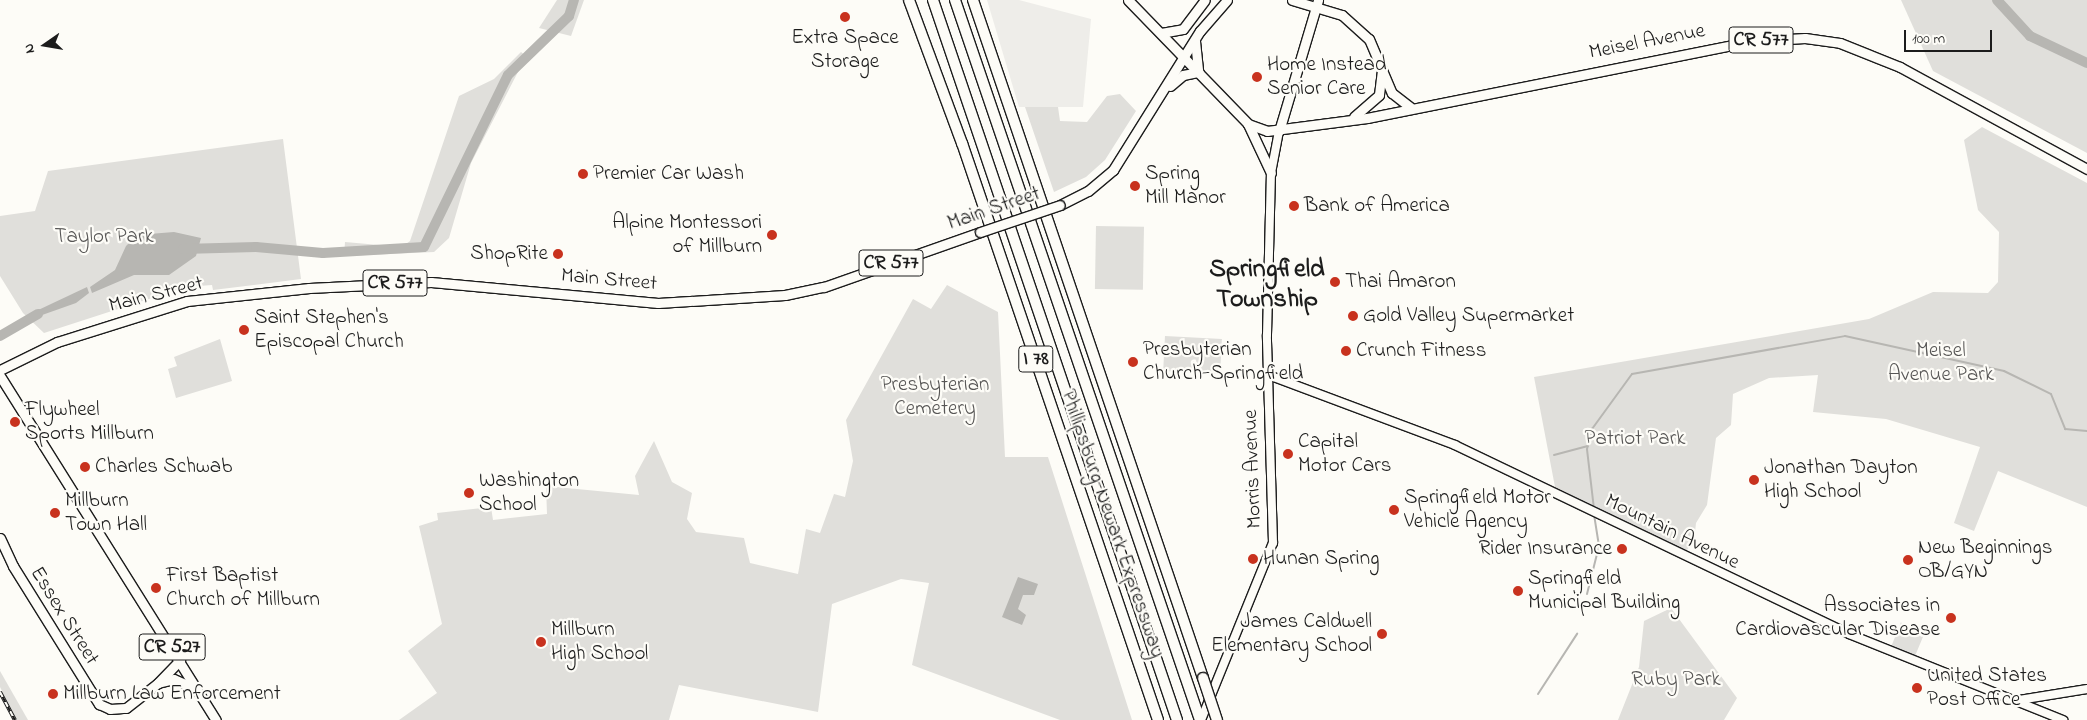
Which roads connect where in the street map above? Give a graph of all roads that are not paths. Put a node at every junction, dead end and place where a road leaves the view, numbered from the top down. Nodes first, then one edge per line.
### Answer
1 (909, 0) edge
2 (933, 0) edge
3 (955, 0) edge
4 (973, 0) edge
5 (1128, 0) edge
6 (1205, 0) edge
7 (1227, 0) edge
8 (1292, 0) edge
9 (1317, 3) edge
10 (1161, 32) junction
11 (1196, 37) junction
12 (1184, 56) junction
13 (1382, 70) junction
14 (1199, 72) junction
15 (1162, 96) junction
16 (1410, 106) junction
17 (1351, 118) junction
18 (1248, 124) junction
19 (1279, 132) junction
20 (2087, 169) edge
21 (1271, 173) junction
22 (0, 370) edge
23 (1268, 375) junction
24 (0, 376) edge
25 (0, 538) edge
26 (180, 660) junction
27 (158, 683) junction
28 (196, 689) junction
29 (2087, 689) edge
30 (2019, 700) junction
31 (216, 720) edge
32 (1158, 720) edge
33 (1177, 720) edge
34 (1200, 720) edge
35 (1217, 720) edge
36 (2063, 720) edge

1 - 32 highway, Phillipsburg-Newark Expressway / I 78
2 - 33 highway, Phillipsburg-Newark Expressway / I 78
3 - 34 highway, Phillipsburg-Newark Expressway / I 78
4 - 35 highway, Phillipsburg-Newark Expressway, bridge
5 - 10 main road
6 - 10 main road
7 - 11 main road, CR 577
8 - 9 main road
9 - 13 main road
9 - 19 main road, Morris Avenue
10 - 12 main road
11 - 12 main road, CR 577
11 - 14 main road
12 - 14 main road
12 - 15 main road, Main Street / CR 577
13 - 16 main road
13 - 17 main road
14 - 15 main road, Main Street / CR 577
14 - 18 main road
15 - 22 main road, Main Street / CR 577, bridge
16 - 17 main road, Meisel Avenue / CR 577
16 - 20 main road, Meisel Avenue / CR 577
17 - 19 main road, Meisel Avenue
18 - 19 main road
18 - 21 main road
19 - 21 street, Morris Avenue
21 - 23 street, Morris Avenue
23 - 30 street, Mountain Avenue
23 - 34 street, Morris Avenue
24 - 26 main road, CR 527
25 - 27 main road, Essex Street / CR 527
26 - 27 main road
26 - 28 main road, CR 527
27 - 28 main road, CR 527
28 - 31 main road, CR 527
29 - 30 street
30 - 36 street, Mountain Avenue

